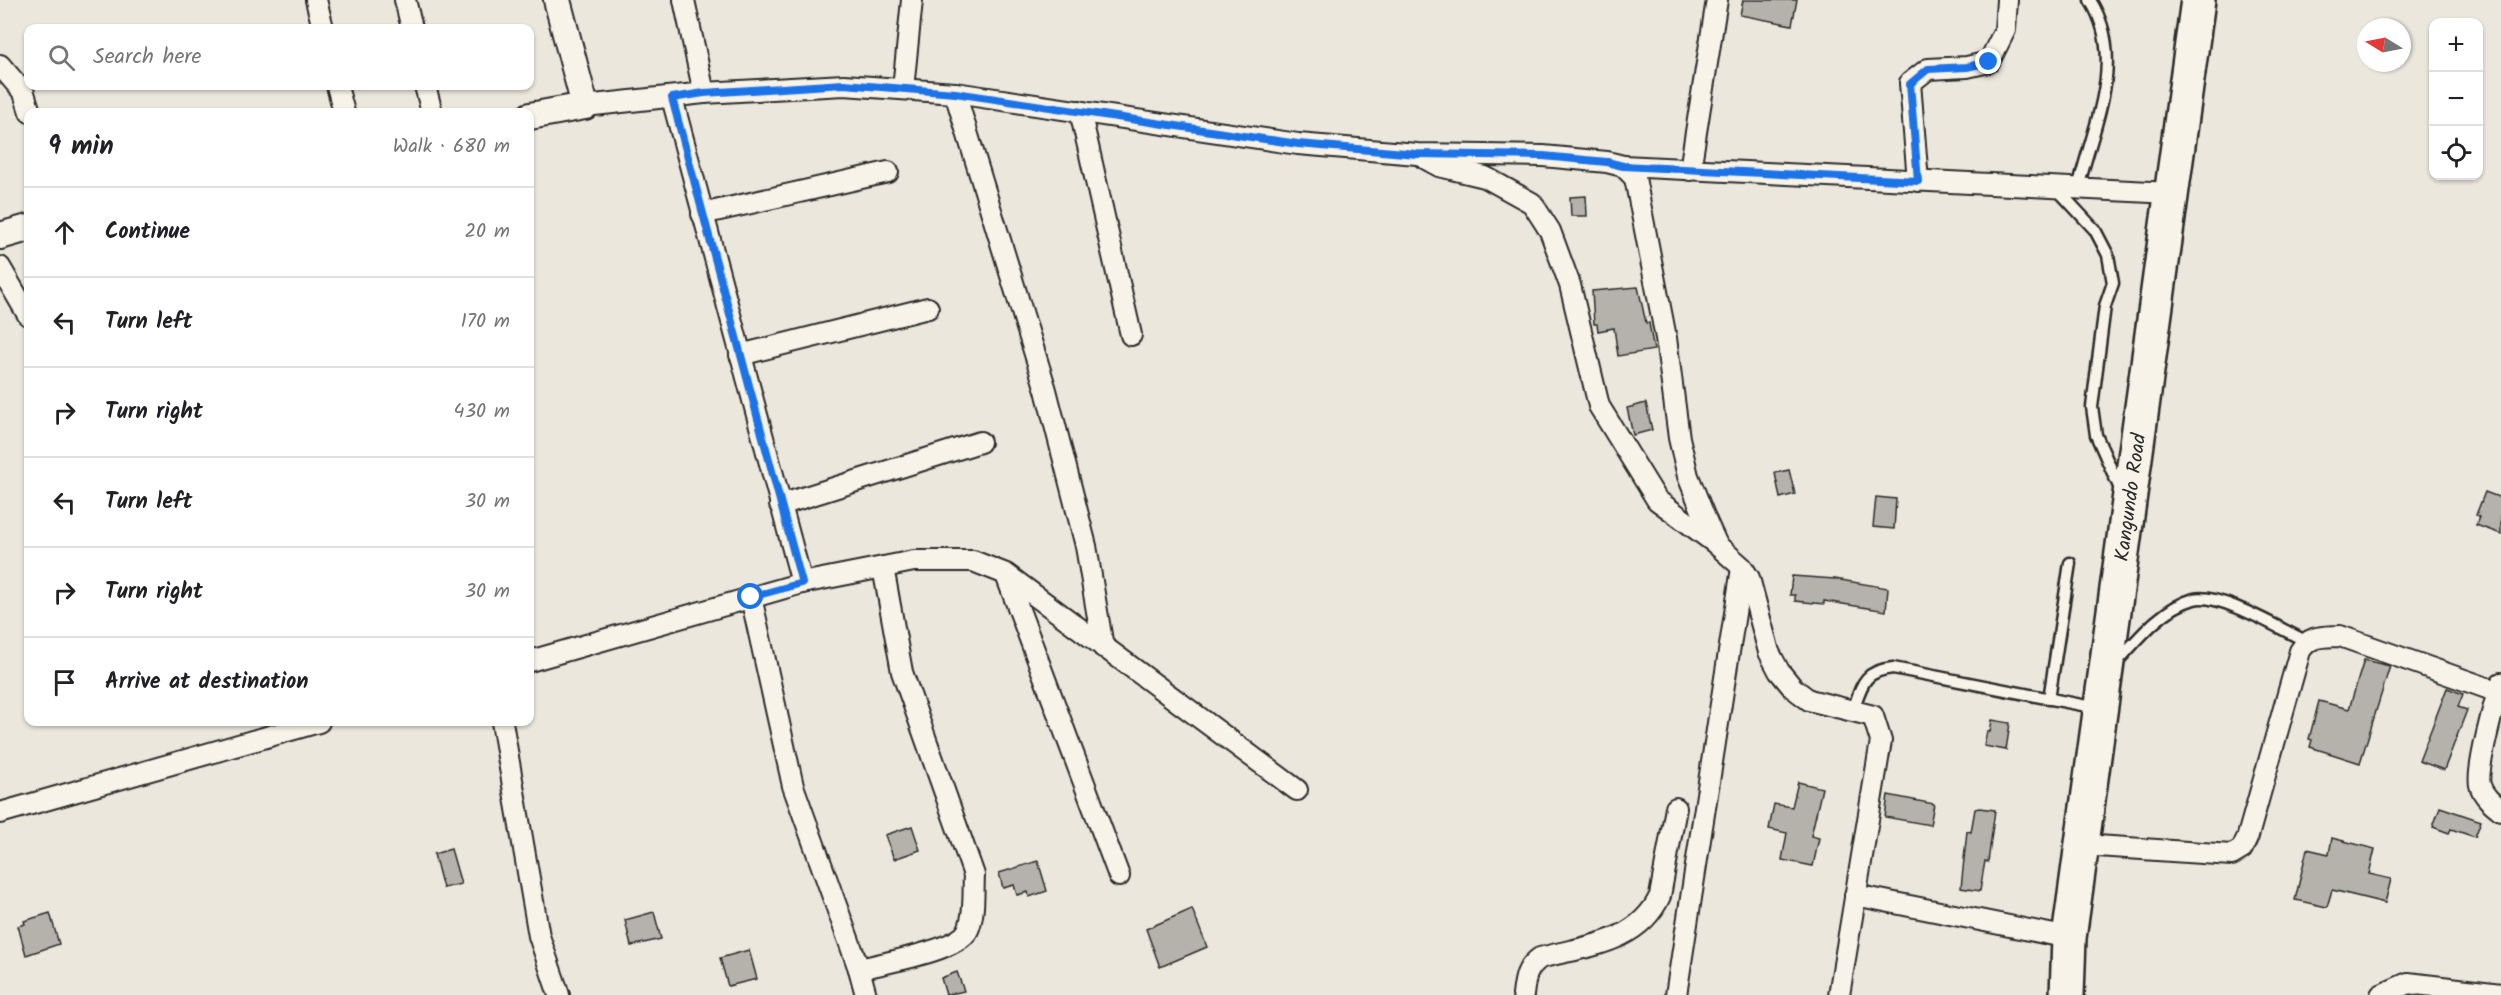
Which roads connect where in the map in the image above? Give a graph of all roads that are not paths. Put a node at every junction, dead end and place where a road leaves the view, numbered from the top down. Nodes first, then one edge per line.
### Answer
1 (316, 0) edge
2 (405, 0) edge
3 (557, 0) edge
4 (684, 0) edge
5 (912, 0) edge
6 (1718, 0) edge
7 (2007, 0) edge
8 (2090, 0) edge
9 (2198, 0) edge
10 (322, 24) edge
11 (411, 24) edge
12 (0, 65) edge
13 (903, 89) junction
14 (338, 90) edge
15 (426, 90) edge
16 (704, 93) junction
17 (955, 93) junction
18 (672, 98) junction
19 (585, 106) junction
20 (29, 108) edge
21 (343, 108) edge
22 (431, 108) edge
23 (1080, 111) junction
24 (534, 115) edge
25 (1417, 154) junction
26 (1623, 166) junction
27 (1690, 170) junction
28 (888, 172) dead end
29 (1918, 181) junction
30 (2056, 187) junction
31 (2078, 189) junction
32 (2171, 193) junction
33 (702, 214) junction
34 (24, 229) edge
35 (0, 236) edge
36 (0, 267) edge
37 (24, 308) edge
38 (928, 308) dead end
39 (1131, 335) dead end
40 (740, 355) junction
41 (980, 442) dead end
42 (780, 505) junction
43 (2128, 509) junction
44 (1717, 545) junction
45 (2070, 563) dead end
46 (883, 567) junction
47 (1742, 567) junction
48 (1006, 574) junction
49 (802, 583) junction
50 (751, 597) junction
51 (2306, 641) junction
52 (1103, 647) junction
53 (534, 660) edge
54 (2105, 674) junction
55 (2500, 689) edge
56 (2049, 699) junction
57 (2100, 709) junction
58 (1853, 710) junction
59 (305, 726) edge
60 (503, 726) edge
61 (1297, 790) dead end
62 (1676, 808) dead end
63 (2501, 810) edge
64 (0, 813) edge
65 (2082, 845) junction
66 (1119, 876) dead end
67 (1855, 895) junction
68 (1690, 904) junction
69 (1654, 909) junction
70 (2068, 938) junction
71 (859, 969) junction
72 (2501, 994) edge
73 (560, 995) edge
74 (866, 995) edge
75 (1523, 995) edge
76 (1676, 995) edge
77 (1839, 995) edge
78 (2067, 995) edge
79 (2381, 995) edge

1 - 10 street
2 - 11 street
3 - 19 street
4 - 16 street
5 - 13 street
6 - 27 street
7 - 29 street
8 - 31 lane
9 - 32 highway, Kangundo Road
12 - 20 street
13 - 16 street
13 - 17 street
14 - 21 street
15 - 22 street
16 - 18 street
17 - 23 street
17 - 52 street
18 - 19 street
18 - 33 street
19 - 24 street
23 - 25 street
23 - 39 street
25 - 26 street
25 - 44 street
26 - 27 street
26 - 44 street
27 - 29 street
28 - 33 street
29 - 30 street
30 - 31 street
30 - 43 lane
31 - 32 street
32 - 43 highway, Kangundo Road
33 - 40 street
34 - 35 street
36 - 37 street
38 - 40 street
40 - 42 street
41 - 42 street
42 - 49 street
43 - 54 highway, Kangundo Road
44 - 47 street
45 - 56 lane
46 - 48 street
46 - 49 street
46 - 71 street
47 - 58 street
47 - 68 street
48 - 52 street
48 - 66 street
49 - 50 street
50 - 53 street
50 - 71 street
51 - 54 lane
51 - 55 street
51 - 65 street
52 - 61 street
54 - 57 highway, Kangundo Road
55 - 63 street
56 - 57 lane
56 - 58 lane
57 - 65 highway, Kangundo Road
58 - 67 street
59 - 64 street
60 - 73 street
62 - 69 street
65 - 70 highway, Kangundo Road
67 - 70 street
67 - 77 street
68 - 69 street
68 - 76 street
69 - 75 street
70 - 78 highway, Kangundo Road
71 - 74 street
72 - 79 street

